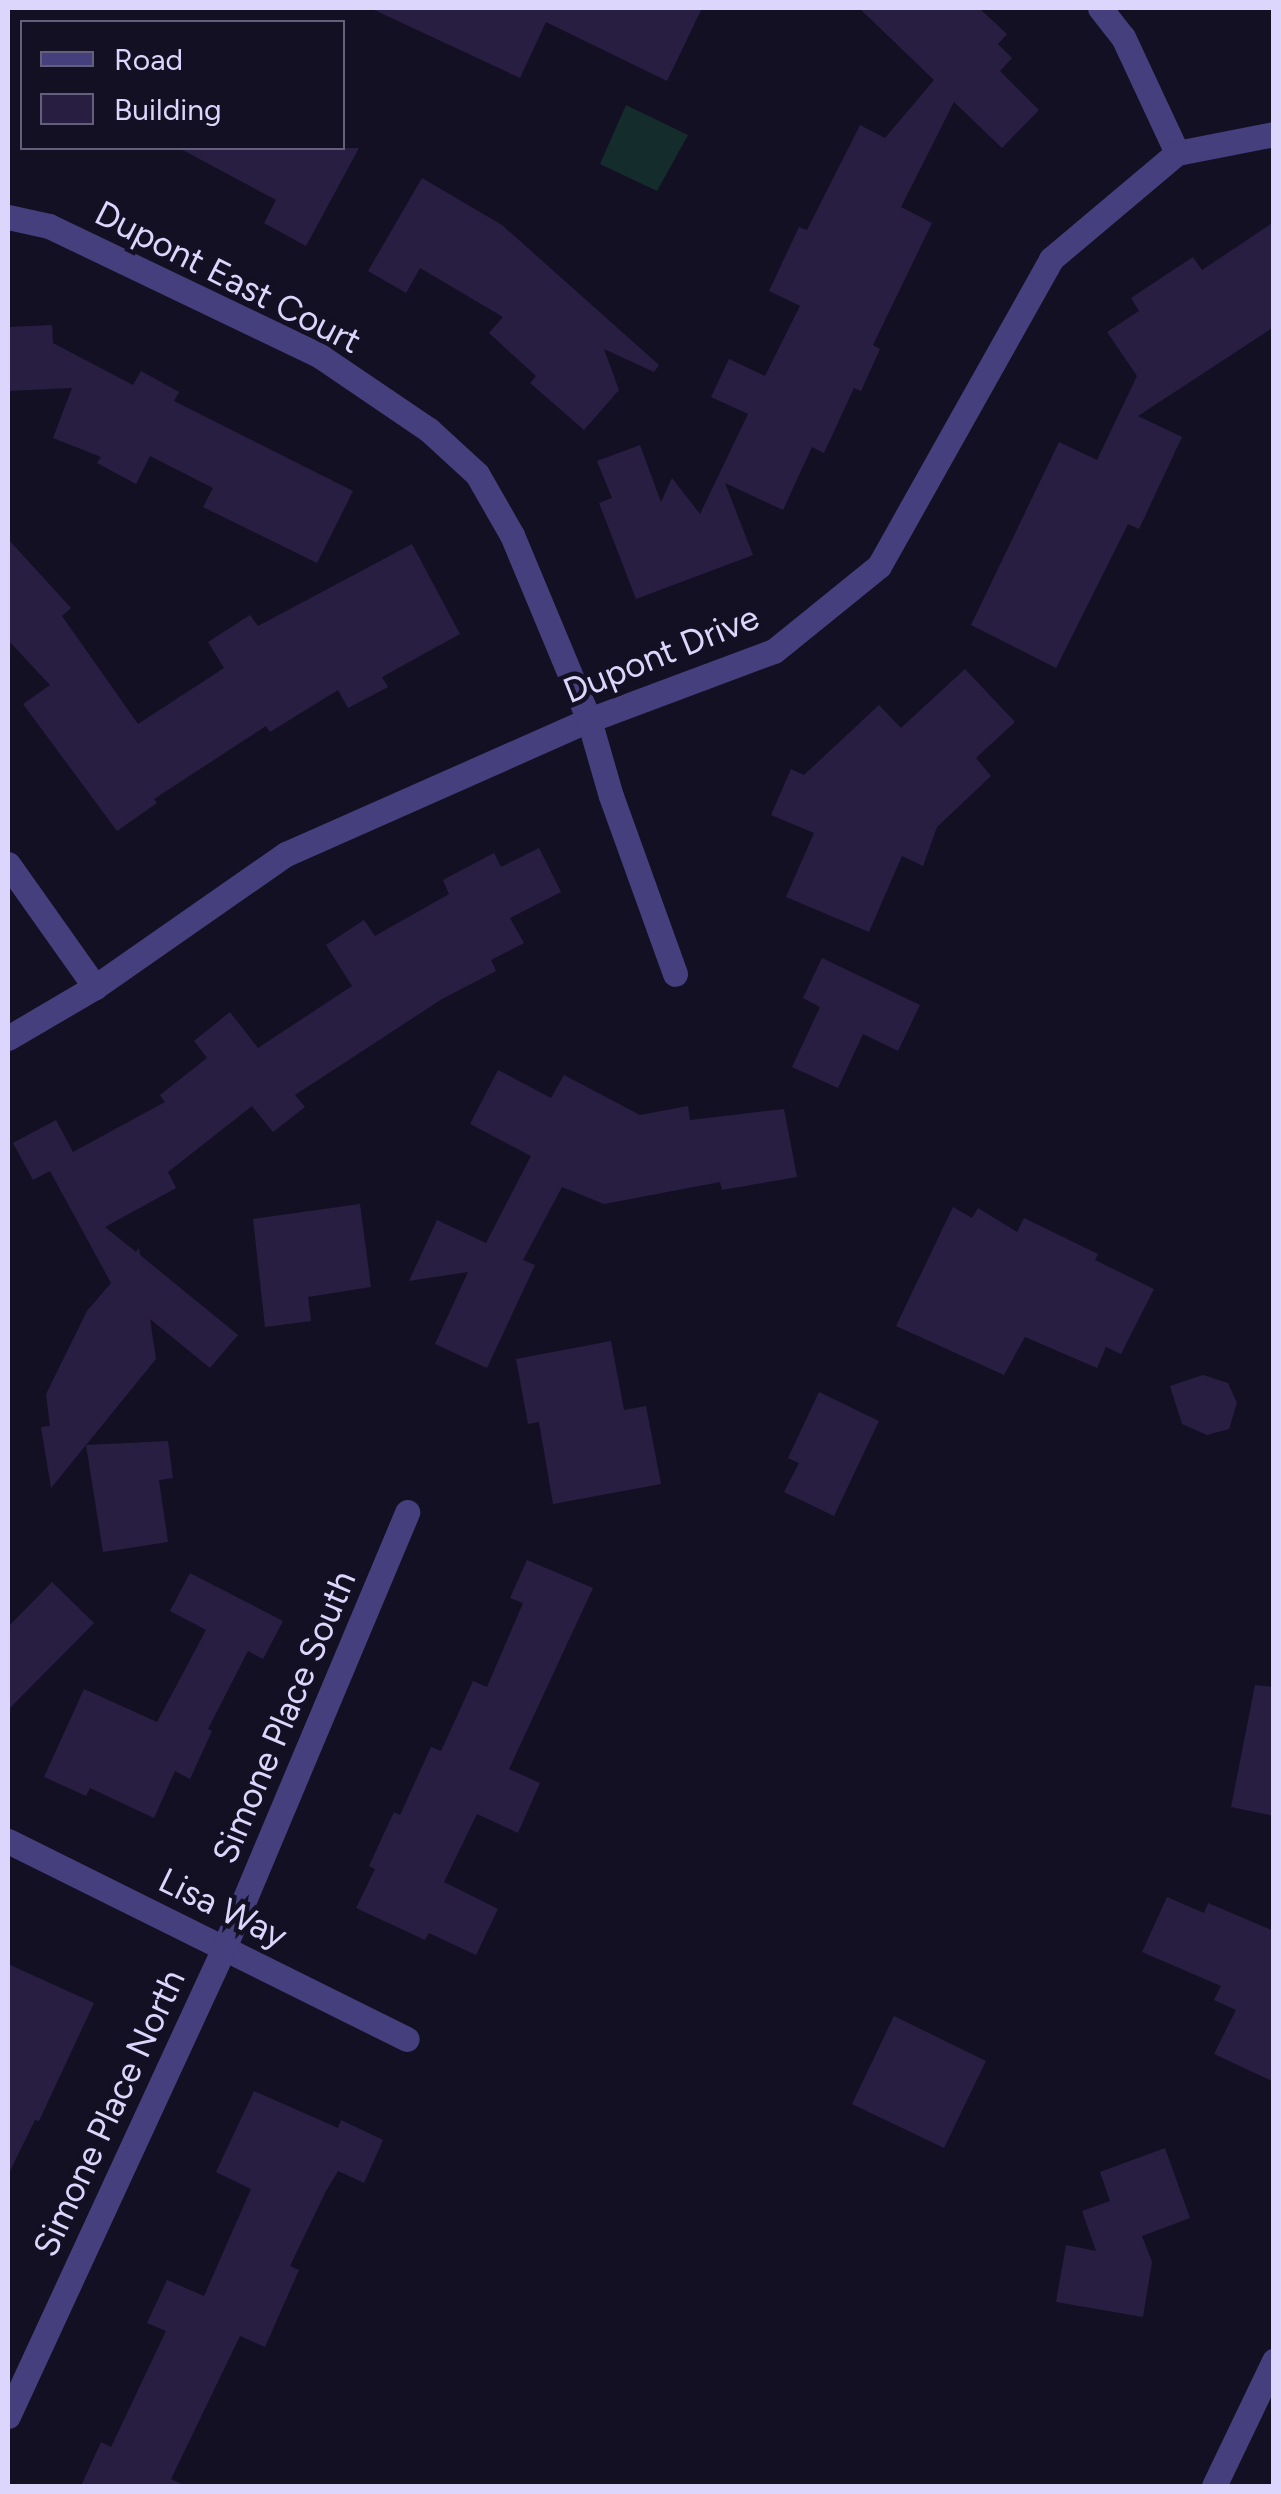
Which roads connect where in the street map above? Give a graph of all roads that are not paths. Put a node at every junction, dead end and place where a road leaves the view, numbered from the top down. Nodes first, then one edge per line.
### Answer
1 (1100, 8) edge
2 (1274, 134) edge
3 (1177, 153) junction
4 (8, 217) edge
5 (588, 720) junction
6 (8, 864) edge
7 (675, 974) dead end
8 (95, 987) junction
9 (8, 1038) edge
10 (408, 1512) dead end
11 (8, 1841) edge
12 (224, 1948) junction
13 (407, 2039) dead end
14 (1274, 2361) edge
15 (8, 2416) edge
16 (1214, 2486) edge

1 - 3 street
2 - 3 street
3 - 5 street, Dupont Drive
4 - 5 street, Dupont East Court
5 - 7 street, Dupont East Court
5 - 8 street, Dupont Drive
6 - 8 street
8 - 9 street, Dupont Drive
10 - 12 street, Simone Place South
11 - 12 street, Lisa Way
12 - 13 street, Lisa Way
12 - 15 street, Simone Place North
14 - 16 street

